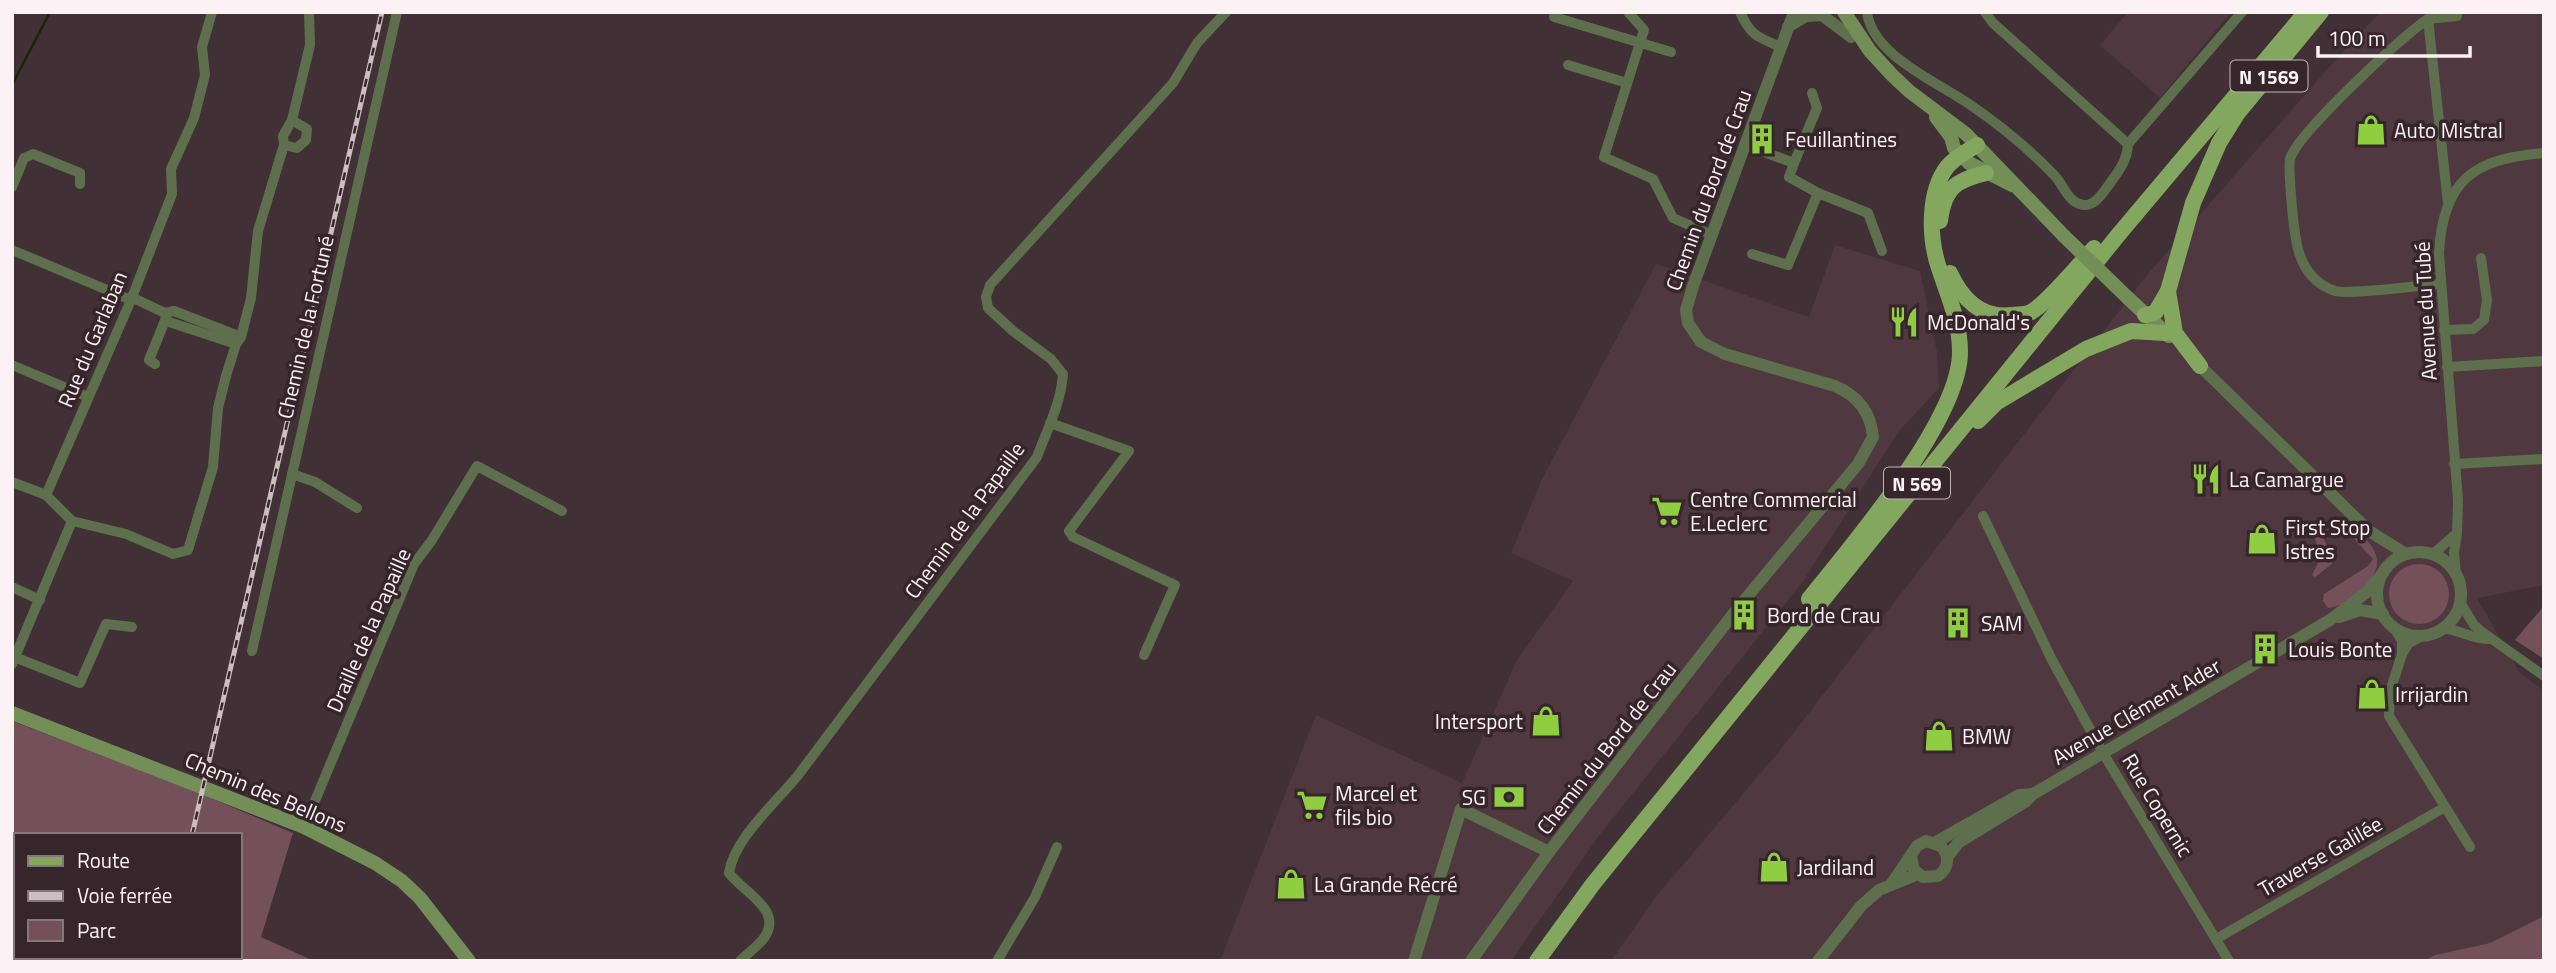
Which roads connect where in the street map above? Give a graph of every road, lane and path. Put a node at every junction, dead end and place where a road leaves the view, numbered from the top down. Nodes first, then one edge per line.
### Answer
1 (212, 12) edge
2 (309, 12) edge
3 (397, 12) edge
4 (1226, 12) edge
5 (1628, 12) edge
6 (1740, 12) edge
7 (1794, 12) edge
8 (1800, 12) edge
9 (1835, 12) edge
10 (1844, 12) edge
11 (1867, 12) edge
12 (1985, 12) edge
13 (2242, 12) edge
14 (2306, 12) edge
15 (2321, 12) edge
16 (2456, 12) edge
17 (1554, 17) dead end
18 (2428, 19) junction
19 (1788, 27) junction
20 (1851, 37) junction
21 (1640, 43) junction
22 (1781, 47) junction
23 (1671, 52) dead end
24 (1568, 65) dead end
25 (1627, 83) junction
26 (1812, 93) dead end
27 (292, 120) junction
28 (2128, 144) junction
29 (284, 145) junction
30 (1745, 145) junction
31 (1977, 145) junction
32 (2544, 153) edge
33 (1794, 163) junction
34 (1964, 166) junction
35 (2172, 169) junction
36 (1986, 173) joint
37 (80, 184) dead end
38 (12, 187) edge
39 (2016, 187) junction
40 (1818, 193) junction
41 (2448, 204) junction
42 (1712, 235) junction
43 (12, 250) edge
44 (1882, 251) dead end
45 (1752, 254) dead end
46 (2481, 258) dead end
47 (2441, 284) junction
48 (2168, 291) junction
49 (131, 299) junction
50 (165, 315) junction
51 (2145, 315) junction
52 (2444, 330) junction
53 (2165, 333) junction
54 (239, 340) junction
55 (2544, 361) edge
56 (155, 364) dead end
57 (12, 365) edge
58 (2200, 366) junction
59 (2447, 367) junction
60 (88, 397) junction
61 (1050, 423) junction
62 (2544, 458) edge
63 (2454, 464) junction
64 (292, 474) junction
65 (12, 482) edge
66 (1917, 482) junction
67 (46, 495) junction
68 (357, 508) dead end
69 (562, 511) dead end
70 (1983, 516) dead end
71 (72, 521) junction
72 (2369, 531) junction
73 (2457, 533) junction
74 (2406, 554) junction
75 (2433, 554) junction
76 (2386, 569) junction
77 (2456, 574) junction
78 (12, 587) edge
79 (40, 600) junction
80 (2460, 602) junction
81 (2383, 614) junction
82 (2330, 620) junction
83 (2393, 626) junction
84 (132, 627) dead end
85 (2443, 628) junction
86 (2422, 636) junction
87 (2491, 639) junction
88 (252, 651) dead end
89 (2402, 654) junction
90 (1144, 655) dead end
91 (13, 659) edge
92 (2544, 676) edge
93 (12, 713) edge
94 (1725, 720) junction
95 (2104, 753) junction
96 (2034, 793) junction
97 (2445, 807) junction
98 (304, 827) junction
99 (1936, 842) junction
100 (1057, 847) dead end
101 (2470, 847) dead end
102 (1549, 852) junction
103 (1911, 856) junction
104 (1948, 856) junction
105 (1918, 874) junction
106 (1892, 883) junction
107 (2216, 939) junction
108 (1418, 957) edge
109 (469, 961) edge
110 (740, 961) edge
111 (998, 961) edge
112 (1471, 961) edge
113 (1537, 961) edge
114 (1818, 961) edge
115 (2229, 961) edge

1 - 49 street, Rue du Garlaban
2 - 27 street
3 - 64 street, Chemin de la Fortuné
4 - 61 street, Chemin de la Papaille
5 - 21 street
6 - 22 street
7 - 19 street, Chemin du Bord de Crau
8 - 19 street, Chemin du Bord de Crau
9 - 20 main road
10 - 31 main road
11 - 28 street
12 - 28 street
13 - 28 street
14 - 35 main road, N 569
15 - 48 main road, N 1569
16 - 18 street
17 - 21 street
18 - 41 street
18 - 47 street
19 - 20 street
19 - 22 street, Chemin du Bord de Crau
20 - 34 main road
21 - 23 street
21 - 25 street
22 - 30 street, Chemin du Bord de Crau
24 - 25 street
25 - 42 street
26 - 33 street
27 - 29 street
27 - 29 street
29 - 54 street
30 - 33 street
30 - 42 street, Chemin du Bord de Crau
31 - 34 main road, N 569
31 - 39 main road
32 - 41 street, Avenue du Tubé
33 - 40 street
34 - 35 main road, N 569
34 - 36 main road
34 - 94 main road, N 569
35 - 66 main road, N 569
36 - 39 main road
37 - 38 street
39 - 51 main road, bridge
40 - 44 street
40 - 45 street
41 - 47 street, Avenue du Tubé
42 - 102 street, Chemin du Bord de Crau
43 - 49 street
46 - 52 street
47 - 52 street, Avenue du Tubé
48 - 51 main road
48 - 58 main road
49 - 50 street
49 - 60 street, Rue du Garlaban
50 - 54 street
50 - 56 street
51 - 53 main road
52 - 59 street, Avenue du Tubé
53 - 58 main road
53 - 66 main road, N 569
54 - 71 street
55 - 59 street
57 - 60 street
58 - 72 street
59 - 63 street, Avenue du Tubé
60 - 67 street, Rue du Garlaban
61 - 90 street
61 - 110 street, Chemin de la Papaille
62 - 63 street
63 - 73 street, Avenue du Tubé
64 - 68 street
64 - 88 street, Chemin de la Fortuné
65 - 67 street
66 - 94 main road, N 569
67 - 71 street
69 - 98 street, Draille de la Papaille
70 - 95 street, Rue Copernic
71 - 79 street
72 - 74 street
72 - 76 street
73 - 75 street
73 - 77 street, Avenue du Tubé
74 - 75 street
74 - 76 street
75 - 77 street
76 - 81 street
76 - 82 street, Avenue Clément Ader
77 - 80 street
78 - 79 street
79 - 91 street
80 - 85 street
80 - 87 street
81 - 82 street, Avenue Clément Ader
81 - 83 street
82 - 95 street, Avenue Clément Ader
83 - 86 street
83 - 89 street
84 - 91 street
85 - 86 street
85 - 87 street
86 - 89 street
87 - 92 street
89 - 97 street
93 - 98 main road, Chemin des Bellons
94 - 113 main road, N 569
95 - 96 street, Avenue Clément Ader
95 - 107 street, Rue Copernic
96 - 99 street, Avenue Clément Ader
96 - 104 street, Avenue Clément Ader
97 - 101 street
97 - 107 street, Traverse Galilée
98 - 109 main road, Chemin des Bellons
99 - 103 street
99 - 104 street
100 - 111 street
102 - 108 street, Chemin du Bord de Crau
102 - 112 street, Chemin du Bord de Crau
103 - 105 street
103 - 106 street
104 - 105 street
105 - 106 street
106 - 114 street
107 - 115 street, Rue Copernic

